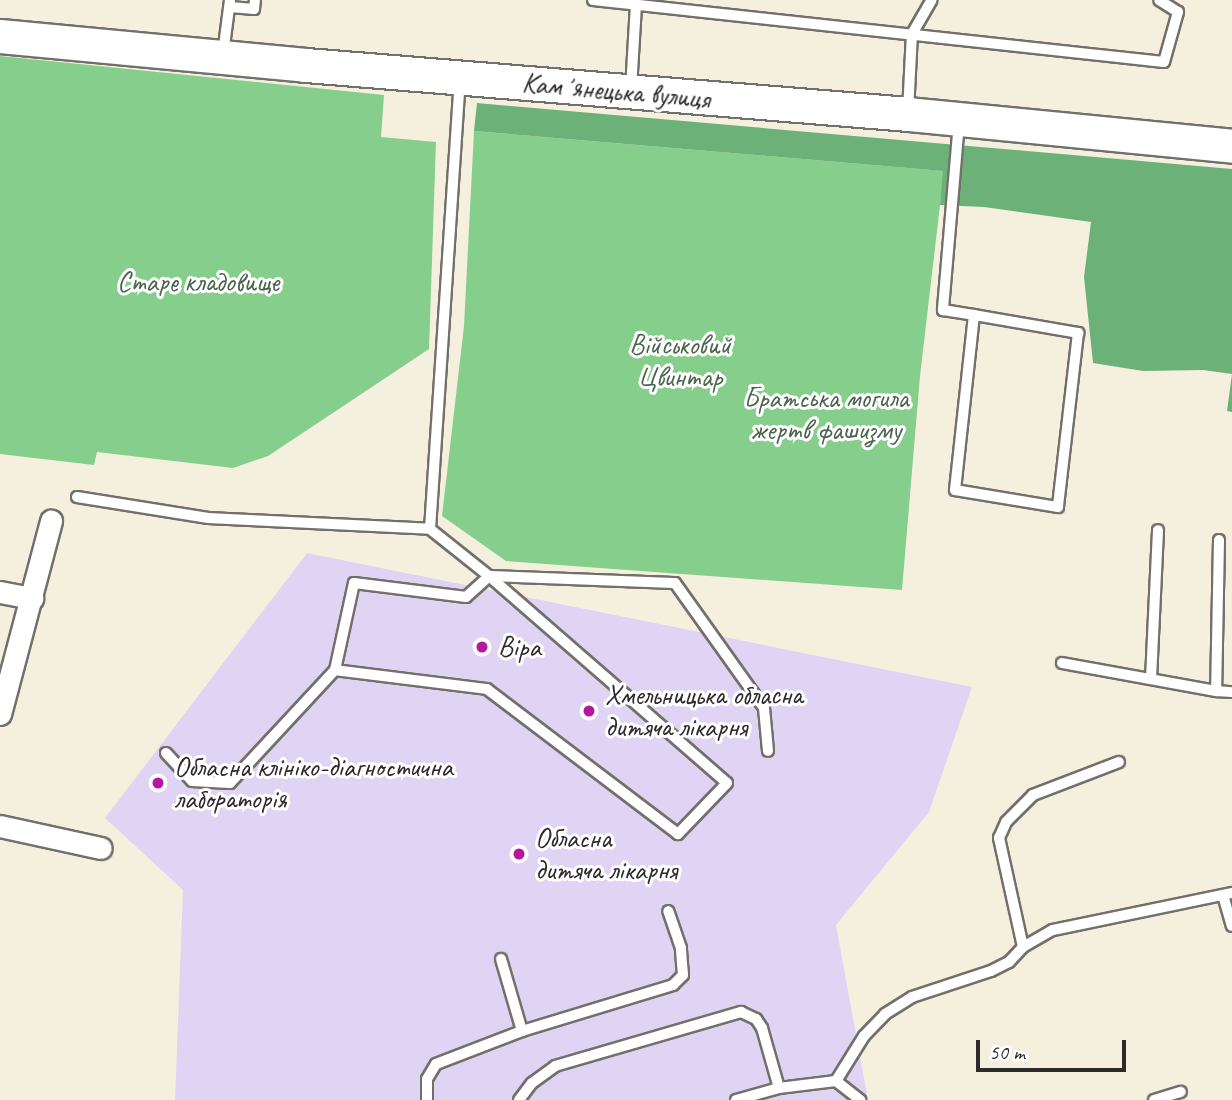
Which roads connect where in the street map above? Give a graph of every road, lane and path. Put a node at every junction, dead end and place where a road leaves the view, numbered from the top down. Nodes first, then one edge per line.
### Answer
1 (255, 0) edge
2 (593, 0) edge
3 (932, 0) edge
4 (1159, 0) edge
5 (230, 3) edge
6 (636, 4) junction
7 (912, 34) junction
8 (0, 36) edge
9 (223, 56) junction
10 (460, 77) junction
11 (631, 93) junction
12 (908, 114) junction
13 (960, 119) junction
14 (1232, 146) edge
15 (974, 316) junction
16 (77, 498) dead end
17 (51, 521) dead end
18 (430, 529) junction
19 (1158, 530) dead end
20 (1219, 540) dead end
21 (489, 576) junction
22 (0, 592) edge
23 (32, 597) junction
24 (1062, 663) dead end
25 (335, 670) junction
26 (1151, 679) junction
27 (1216, 691) junction
28 (1232, 692) edge
29 (0, 714) edge
30 (768, 751) dead end
31 (166, 753) dead end
32 (1119, 762) dead end
33 (0, 826) edge
34 (101, 848) dead end
35 (1227, 894) edge
36 (668, 911) dead end
37 (1232, 926) edge
38 (1023, 947) junction
39 (501, 959) dead end
40 (522, 1031) junction
41 (836, 1081) junction
42 (779, 1088) junction
43 (1181, 1092) dead end
44 (427, 1100) edge
45 (520, 1100) edge
46 (736, 1100) edge
47 (860, 1100) edge
48 (1154, 1100) edge

1 - 5 lane
2 - 6 lane
3 - 7 lane
4 - 7 lane
5 - 9 lane
6 - 7 lane
6 - 11 lane
7 - 12 lane
8 - 9 main road, Камʼянецька вулиця
9 - 10 main road, Камʼянецька вулиця
10 - 11 main road, Камʼянецька вулиця
10 - 18 lane
11 - 12 main road, Камʼянецька вулиця
12 - 13 main road, Камʼянецька вулиця
13 - 14 main road, Камʼянецька вулиця
13 - 15 lane
15 - 15 lane
16 - 18 lane
17 - 23 street
18 - 21 lane
19 - 26 lane
20 - 27 lane
21 - 25 lane
21 - 25 lane
21 - 30 lane
22 - 23 street
23 - 29 street
24 - 26 lane
25 - 31 lane
26 - 27 lane
27 - 28 lane
32 - 38 lane
33 - 34 street
35 - 37 lane
35 - 38 lane
36 - 40 lane
38 - 41 lane
39 - 40 lane
40 - 44 lane
41 - 42 lane
41 - 47 lane
42 - 45 lane
42 - 46 lane
43 - 48 lane

